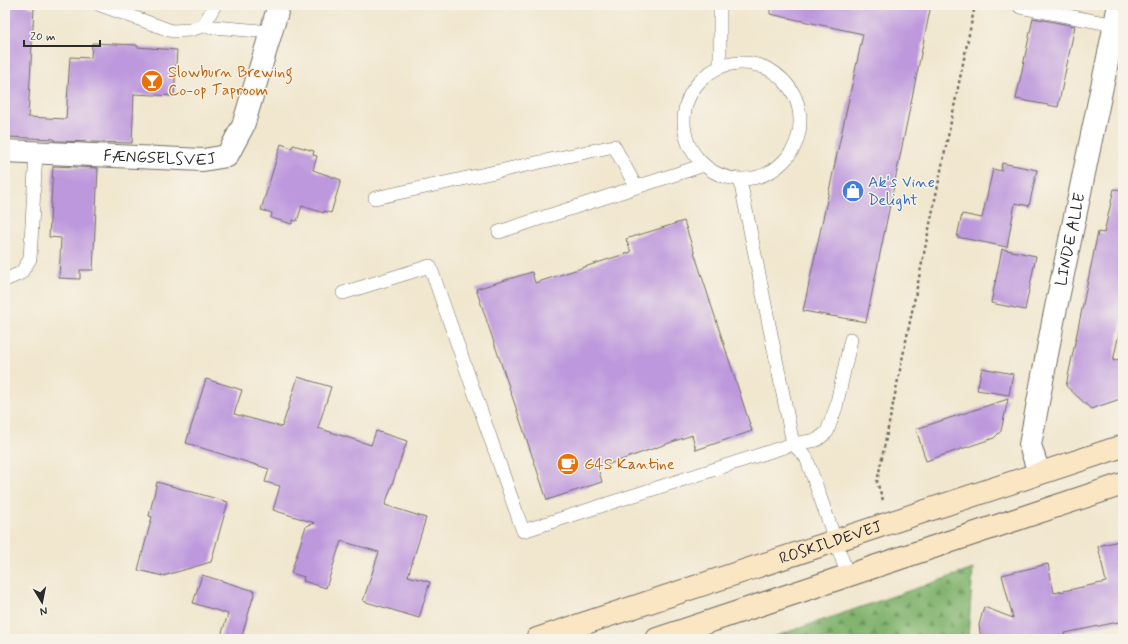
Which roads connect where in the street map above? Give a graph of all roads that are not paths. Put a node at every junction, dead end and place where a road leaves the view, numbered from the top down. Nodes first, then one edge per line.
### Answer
1 (100, 5) edge
2 (215, 5) edge
3 (279, 5) edge
4 (720, 5) edge
5 (1020, 5) edge
6 (1117, 15) edge
7 (203, 26) junction
8 (271, 32) junction
9 (720, 68) junction
10 (5, 151) edge
11 (36, 153) junction
12 (704, 165) junction
13 (740, 180) junction
14 (636, 187) junction
15 (375, 198) dead end
16 (499, 232) dead end
17 (5, 280) edge
18 (343, 293) dead end
19 (851, 339) dead end
20 (793, 444) junction
21 (1123, 446) edge
22 (1039, 473) junction
23 (1123, 484) edge
24 (835, 541) junction
25 (848, 576) junction
26 (537, 639) edge
27 (657, 639) edge

1 - 7 lane
2 - 7 lane
3 - 8 street, FÆNGSELSVEJ
4 - 9 lane
5 - 6 lane
6 - 22 street, LINDE ALLE
7 - 8 lane
8 - 11 street, FÆNGSELSVEJ
9 - 12 lane
9 - 13 lane
10 - 11 street, FÆNGSELSVEJ
11 - 17 lane
12 - 13 lane
12 - 14 lane
13 - 20 lane
14 - 15 lane
14 - 16 lane
18 - 20 lane
19 - 20 lane
20 - 24 lane
21 - 22 main road, ROSKILDEVEJ
22 - 24 main road, ROSKILDEVEJ
23 - 25 main road
24 - 25 lane
24 - 26 main road, ROSKILDEVEJ
25 - 27 main road

